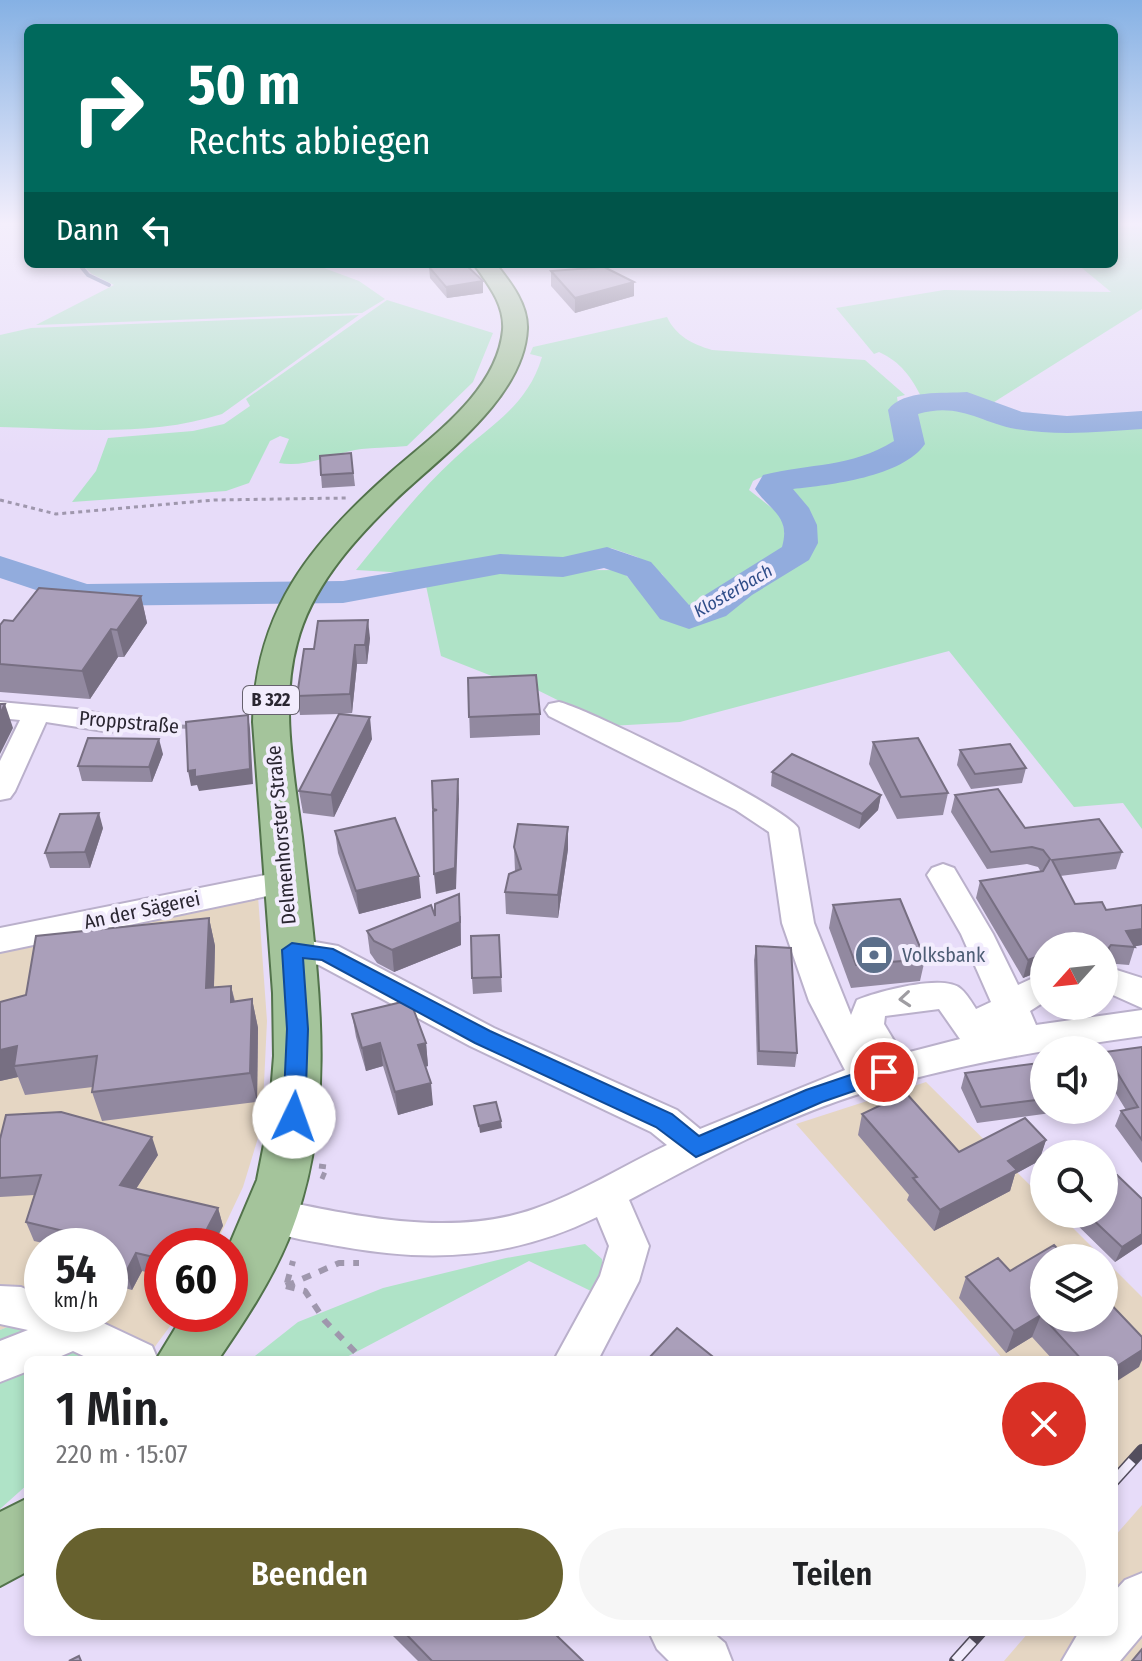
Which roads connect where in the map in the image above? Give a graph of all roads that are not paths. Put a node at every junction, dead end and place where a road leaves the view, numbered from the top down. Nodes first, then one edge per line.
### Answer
1 (509, 302) edge
2 (0, 710) edge
3 (559, 710) dead end
4 (37, 713) junction
5 (110, 724) road end
6 (0, 791) edge
7 (285, 882) junction
8 (957, 882) dead end
9 (0, 940) edge
10 (292, 950) junction
11 (1118, 983) edge
12 (1030, 994) edge
13 (1142, 995) edge
14 (1011, 1007) junction
15 (1142, 1023) edge
16 (977, 1036) junction
17 (1026, 1040) junction
18 (880, 1074) junction
19 (696, 1147) junction
20 (607, 1193) junction
21 (273, 1216) junction
22 (248, 1262) edge
23 (0, 1305) edge
24 (24, 1307) edge
25 (70, 1332) edge
26 (79, 1332) edge
27 (204, 1332) edge
28 (129, 1356) edge
29 (188, 1356) edge
30 (577, 1356) edge
31 (0, 1362) edge
32 (24, 1533) edge
33 (0, 1554) edge
34 (1142, 1597) edge
35 (1118, 1625) edge
36 (679, 1636) edge
37 (1109, 1636) edge
38 (707, 1661) edge
39 (1087, 1661) edge

1 - 7 main road, Delmenhorster Straße / B 322
2 - 4 street, Proppstraße
3 - 18 street
4 - 5 street, Proppstraße
4 - 6 street
7 - 9 street, An der Sägerei
7 - 10 main road, Delmenhorster Straße / B 322
8 - 14 street
10 - 19 street
10 - 21 main road, Delmenhorster Straße / B 322
11 - 13 street
12 - 14 street
14 - 16 street
14 - 17 street
15 - 17 street
16 - 17 street
16 - 18 street
16 -> 18 street
18 - 19 street
19 - 20 street
20 - 21 street
20 - 30 street
21 - 22 main road, Delmenhorster Straße / B 322
23 - 24 street
25 - 31 street
26 - 28 street
27 - 29 main road
32 - 33 main road
34 - 35 street
36 - 38 street
37 - 39 street

